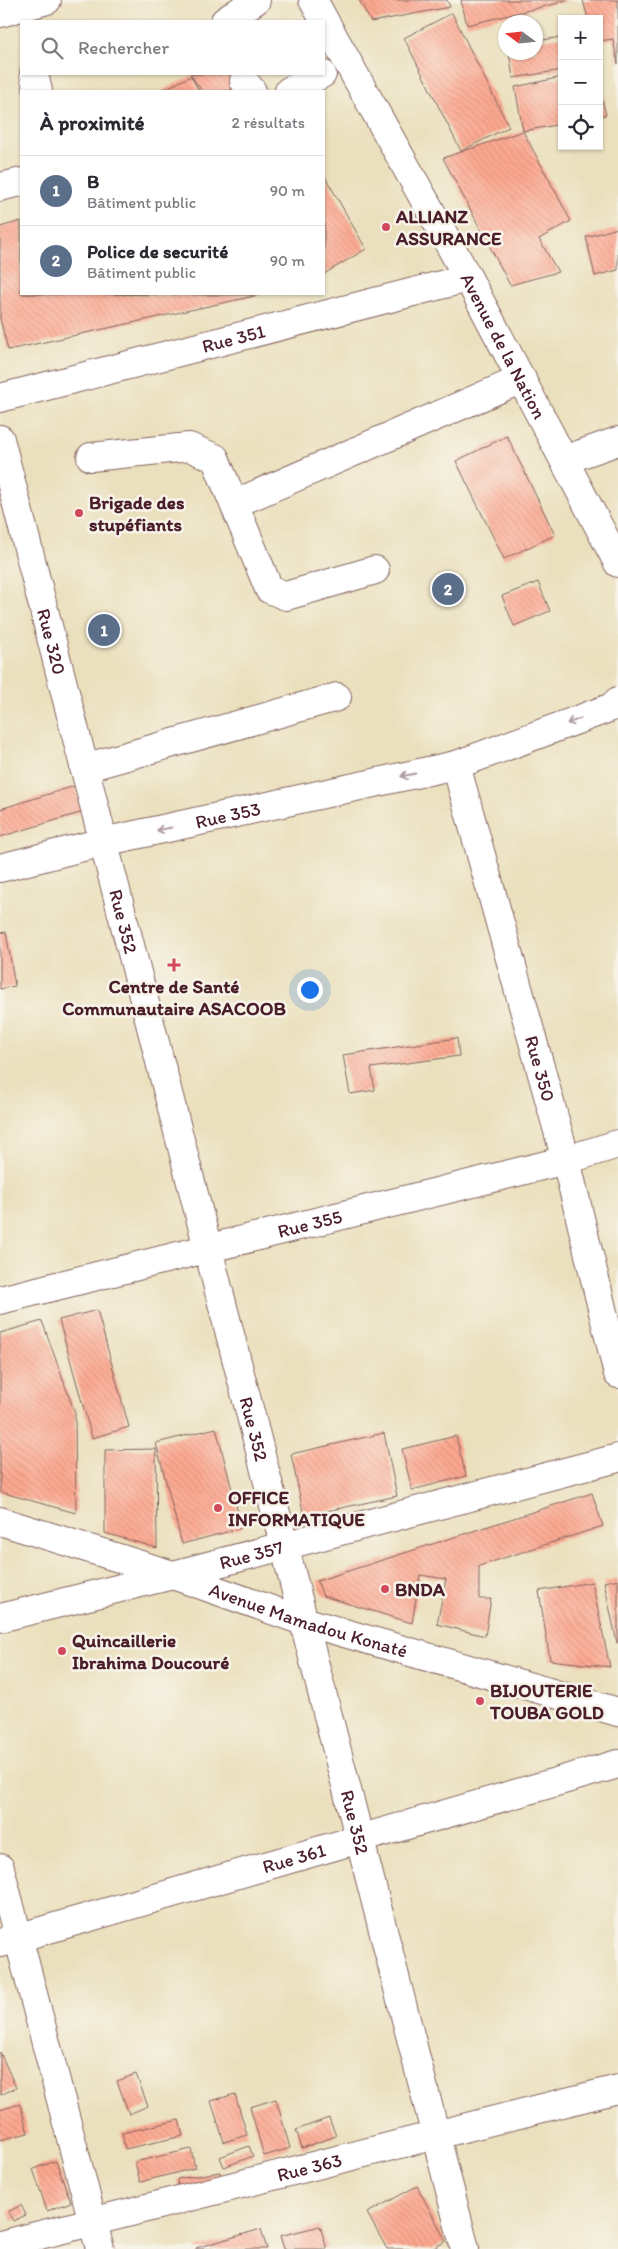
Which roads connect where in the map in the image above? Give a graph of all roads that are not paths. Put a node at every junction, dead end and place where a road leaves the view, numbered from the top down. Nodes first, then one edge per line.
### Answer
1 (47, 0) edge
2 (256, 0) edge
3 (313, 0) edge
4 (14, 14) edge
5 (226, 20) edge
6 (318, 20) edge
7 (325, 46) edge
8 (331, 69) edge
9 (34, 75) edge
10 (320, 75) edge
11 (38, 90) edge
12 (291, 90) edge
13 (20, 182) edge
14 (0, 187) edge
15 (468, 278) junction
16 (522, 380) junction
17 (0, 398) edge
18 (0, 439) edge
19 (618, 441) edge
20 (91, 457) dead end
21 (564, 460) junction
22 (234, 504) junction
23 (618, 563) edge
24 (375, 570) dead end
25 (337, 697) dead end
26 (618, 701) edge
27 (456, 765) junction
28 (84, 768) junction
29 (103, 842) junction
30 (0, 868) edge
31 (618, 1144) edge
32 (566, 1160) junction
33 (208, 1248) junction
34 (0, 1300) edge
35 (618, 1374) edge
36 (618, 1458) edge
37 (0, 1521) edge
38 (284, 1546) junction
39 (173, 1575) junction
40 (0, 1618) edge
41 (303, 1621) junction
42 (618, 1712) edge
43 (618, 1764) edge
44 (360, 1839) junction
45 (0, 1868) edge
46 (9, 1941) edge
47 (618, 2089) edge
48 (436, 2136) junction
49 (93, 2221) junction
50 (0, 2245) edge
51 (100, 2249) edge
52 (465, 2249) edge

1 - 4 street
2 - 5 street
3 - 6 street, Avenue de la Nation
7 - 8 street, Avenue de la Nation
8 - 15 street, Avenue de la Nation
9 - 11 street
10 - 12 street
13 - 14 street
15 - 16 street, Avenue de la Nation
15 - 17 street, Rue 351
16 - 21 street, Avenue de la Nation
16 - 22 street
18 - 28 street, Rue 320
19 - 21 street
20 - 22 street
21 - 23 street, Avenue de la Nation
22 - 24 street
25 - 28 street
26 -> 27 street, Rue 353
27 -> 29 street, Rue 353
27 - 32 street, Rue 350
28 - 29 street, Rue 320
29 - 30 street, Rue 353
29 - 33 street, Rue 352
31 - 32 street, Rue 355
32 - 33 street, Rue 355
32 - 35 street, Rue 350
33 - 34 street, Rue 355
33 - 38 street, Rue 352
36 - 38 street, Rue 357
37 - 39 street, Avenue Mamadou Konaté
38 - 39 street, Rue 357
38 - 41 street, Rue 352
39 - 40 street, Rue 357
39 - 41 street, Avenue Mamadou Konaté
41 - 42 street, Avenue Mamadou Konaté
41 - 44 street, Rue 352
43 - 44 street, Rue 361
44 - 46 street, Rue 361
44 - 48 street, Rue 352
45 - 46 street
46 - 49 street
47 - 48 street, Rue 363
48 - 49 street, Rue 363
48 - 52 street, Rue 352
49 - 50 street, Rue 363
49 - 51 street

